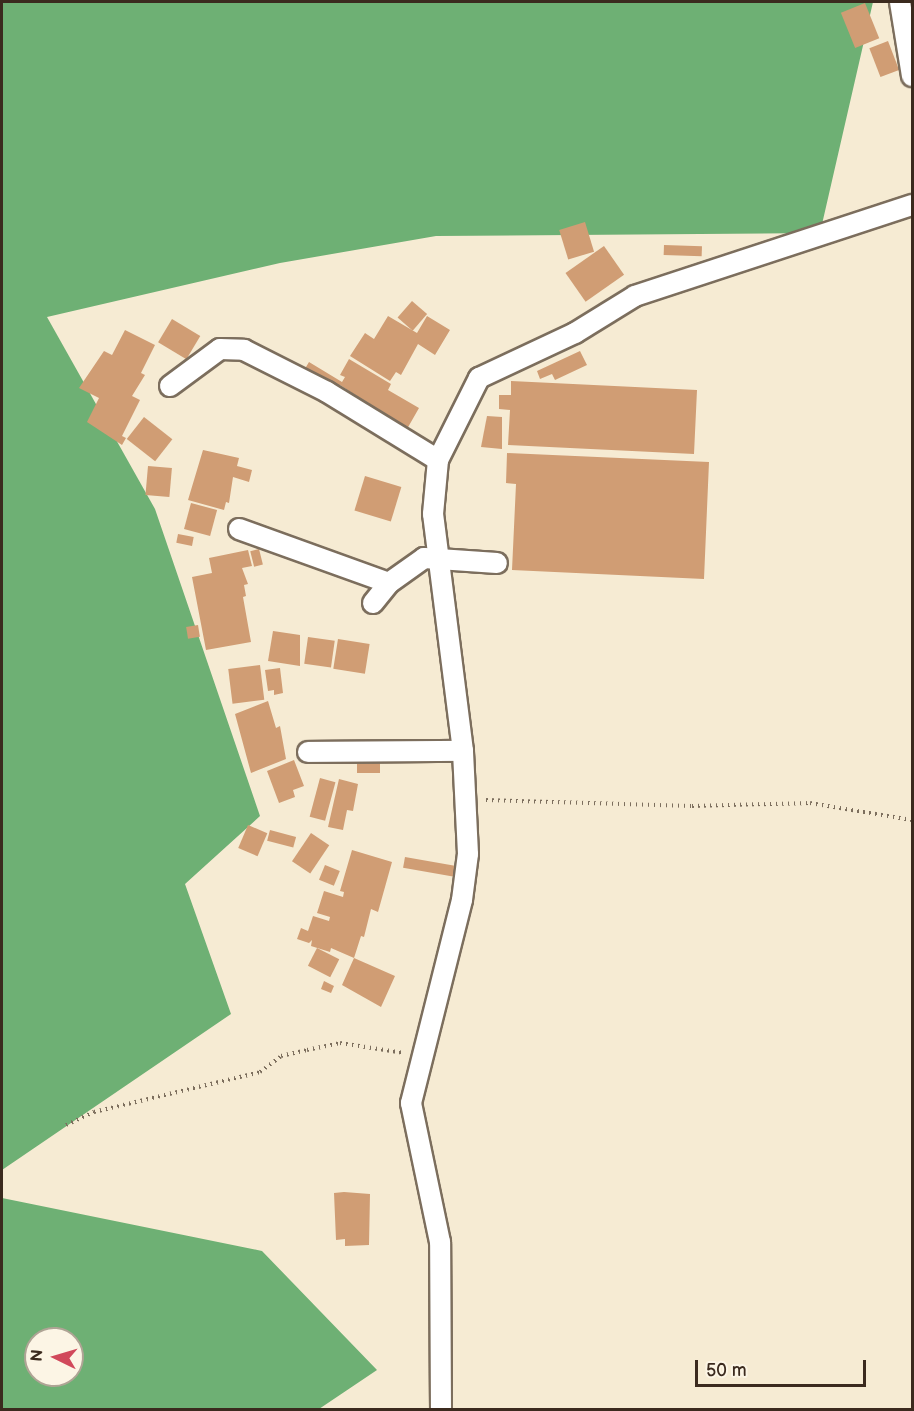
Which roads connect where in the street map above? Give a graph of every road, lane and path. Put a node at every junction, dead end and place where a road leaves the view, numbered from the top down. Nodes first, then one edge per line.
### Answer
1 (900, 2) edge
2 (912, 76) edge
3 (912, 205) edge
4 (170, 386) dead end
5 (438, 460) junction
6 (239, 529) dead end
7 (439, 561) junction
8 (496, 563) dead end
9 (389, 583) junction
10 (373, 603) dead end
11 (463, 751) junction
12 (308, 753) dead end
13 (467, 799) junction
14 (912, 820) edge
15 (422, 1057) junction
16 (66, 1125) dead end
17 (441, 1410) edge

1 - 2 street
3 - 5 street
4 - 5 street
5 - 7 street
6 - 9 street
7 - 8 street
7 - 9 street
7 - 11 street
9 - 10 street
11 - 12 street
11 - 13 street
13 - 14 path
13 - 15 street
15 - 16 path
15 - 17 street

